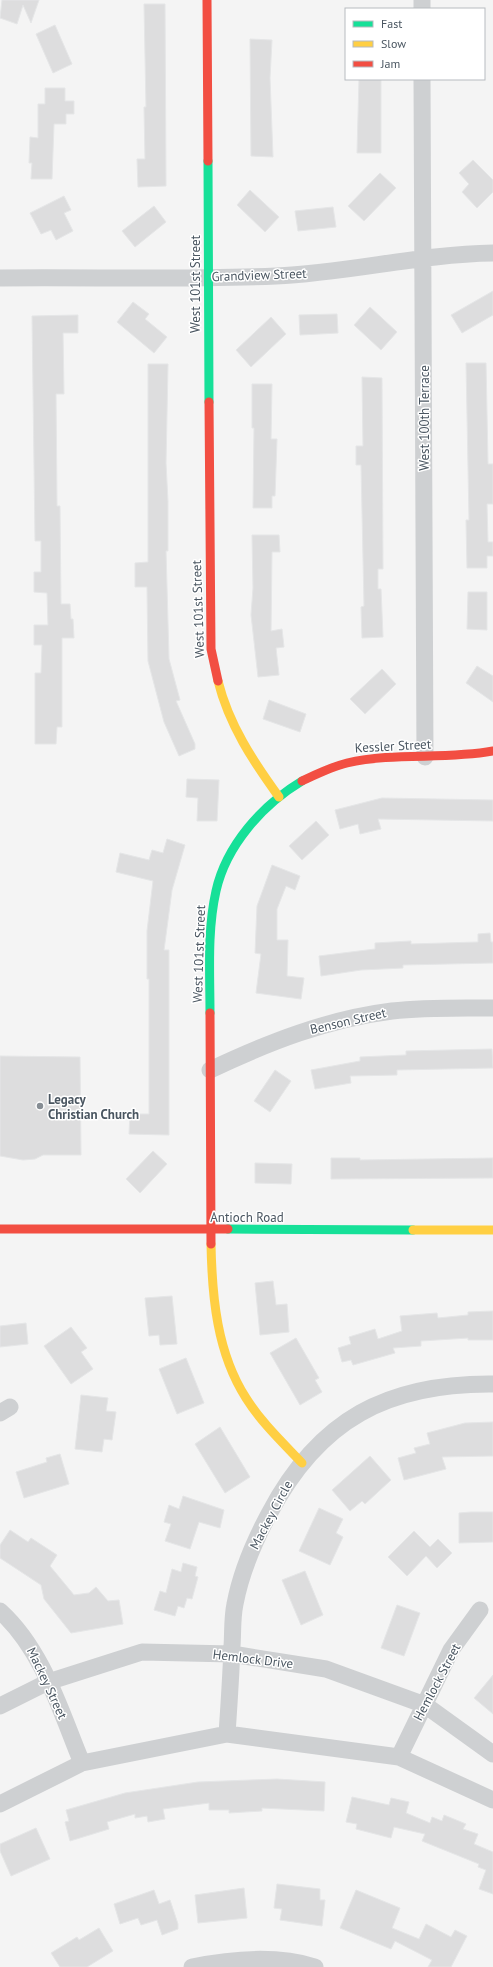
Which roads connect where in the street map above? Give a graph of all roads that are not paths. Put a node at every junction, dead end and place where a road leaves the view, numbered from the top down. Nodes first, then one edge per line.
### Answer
1 (207, 0) edge
2 (422, 80) edge
3 (493, 253) edge
4 (423, 258) junction
5 (208, 277) junction
6 (0, 278) edge
7 (493, 751) edge
8 (425, 757) junction
9 (279, 797) junction
10 (493, 1008) edge
11 (210, 1070) junction
12 (0, 1229) edge
13 (211, 1230) junction
14 (493, 1230) edge
15 (493, 1384) edge
16 (302, 1464) junction
17 (480, 1610) dead end
18 (0, 1611) edge
19 (232, 1654) junction
20 (48, 1682) junction
21 (425, 1705) junction
22 (0, 1706) edge
23 (227, 1734) junction
24 (493, 1754) edge
25 (399, 1757) junction
26 (82, 1762) junction
27 (493, 1800) edge
28 (0, 1804) edge
29 (192, 1967) edge
30 (315, 1967) edge

1 - 5 street, West 101st Street
2 - 4 street, West 100th Terrace
3 - 4 street, Grandview Street
4 - 5 street, Grandview Street
4 - 8 street, West 100th Terrace
5 - 6 street, Grandview Street
5 - 9 street, West 101st Street
7 - 8 street, Kessler Street
8 - 9 street, Kessler Street
9 - 11 street, West 101st Street
10 - 11 street, Benson Street
11 - 13 street, West 101st Street
12 - 13 street, Antioch Road
13 - 14 street, Antioch Road
13 - 16 street, West 101st Street
15 - 16 street, Mackey Circle
16 - 19 street, Mackey Circle
17 - 21 street, Hemlock Street
18 - 20 street, Mackey Street
19 - 20 street, Hemlock Drive
19 - 21 street, Hemlock Drive
19 - 23 street, Mackey Circle
20 - 22 street, Hemlock Drive
20 - 26 street, Mackey Street
21 - 24 street, Hemlock Drive
21 - 25 street, Hemlock Street
23 - 25 street
23 - 26 street
25 - 27 street
26 - 28 street
29 - 30 street

